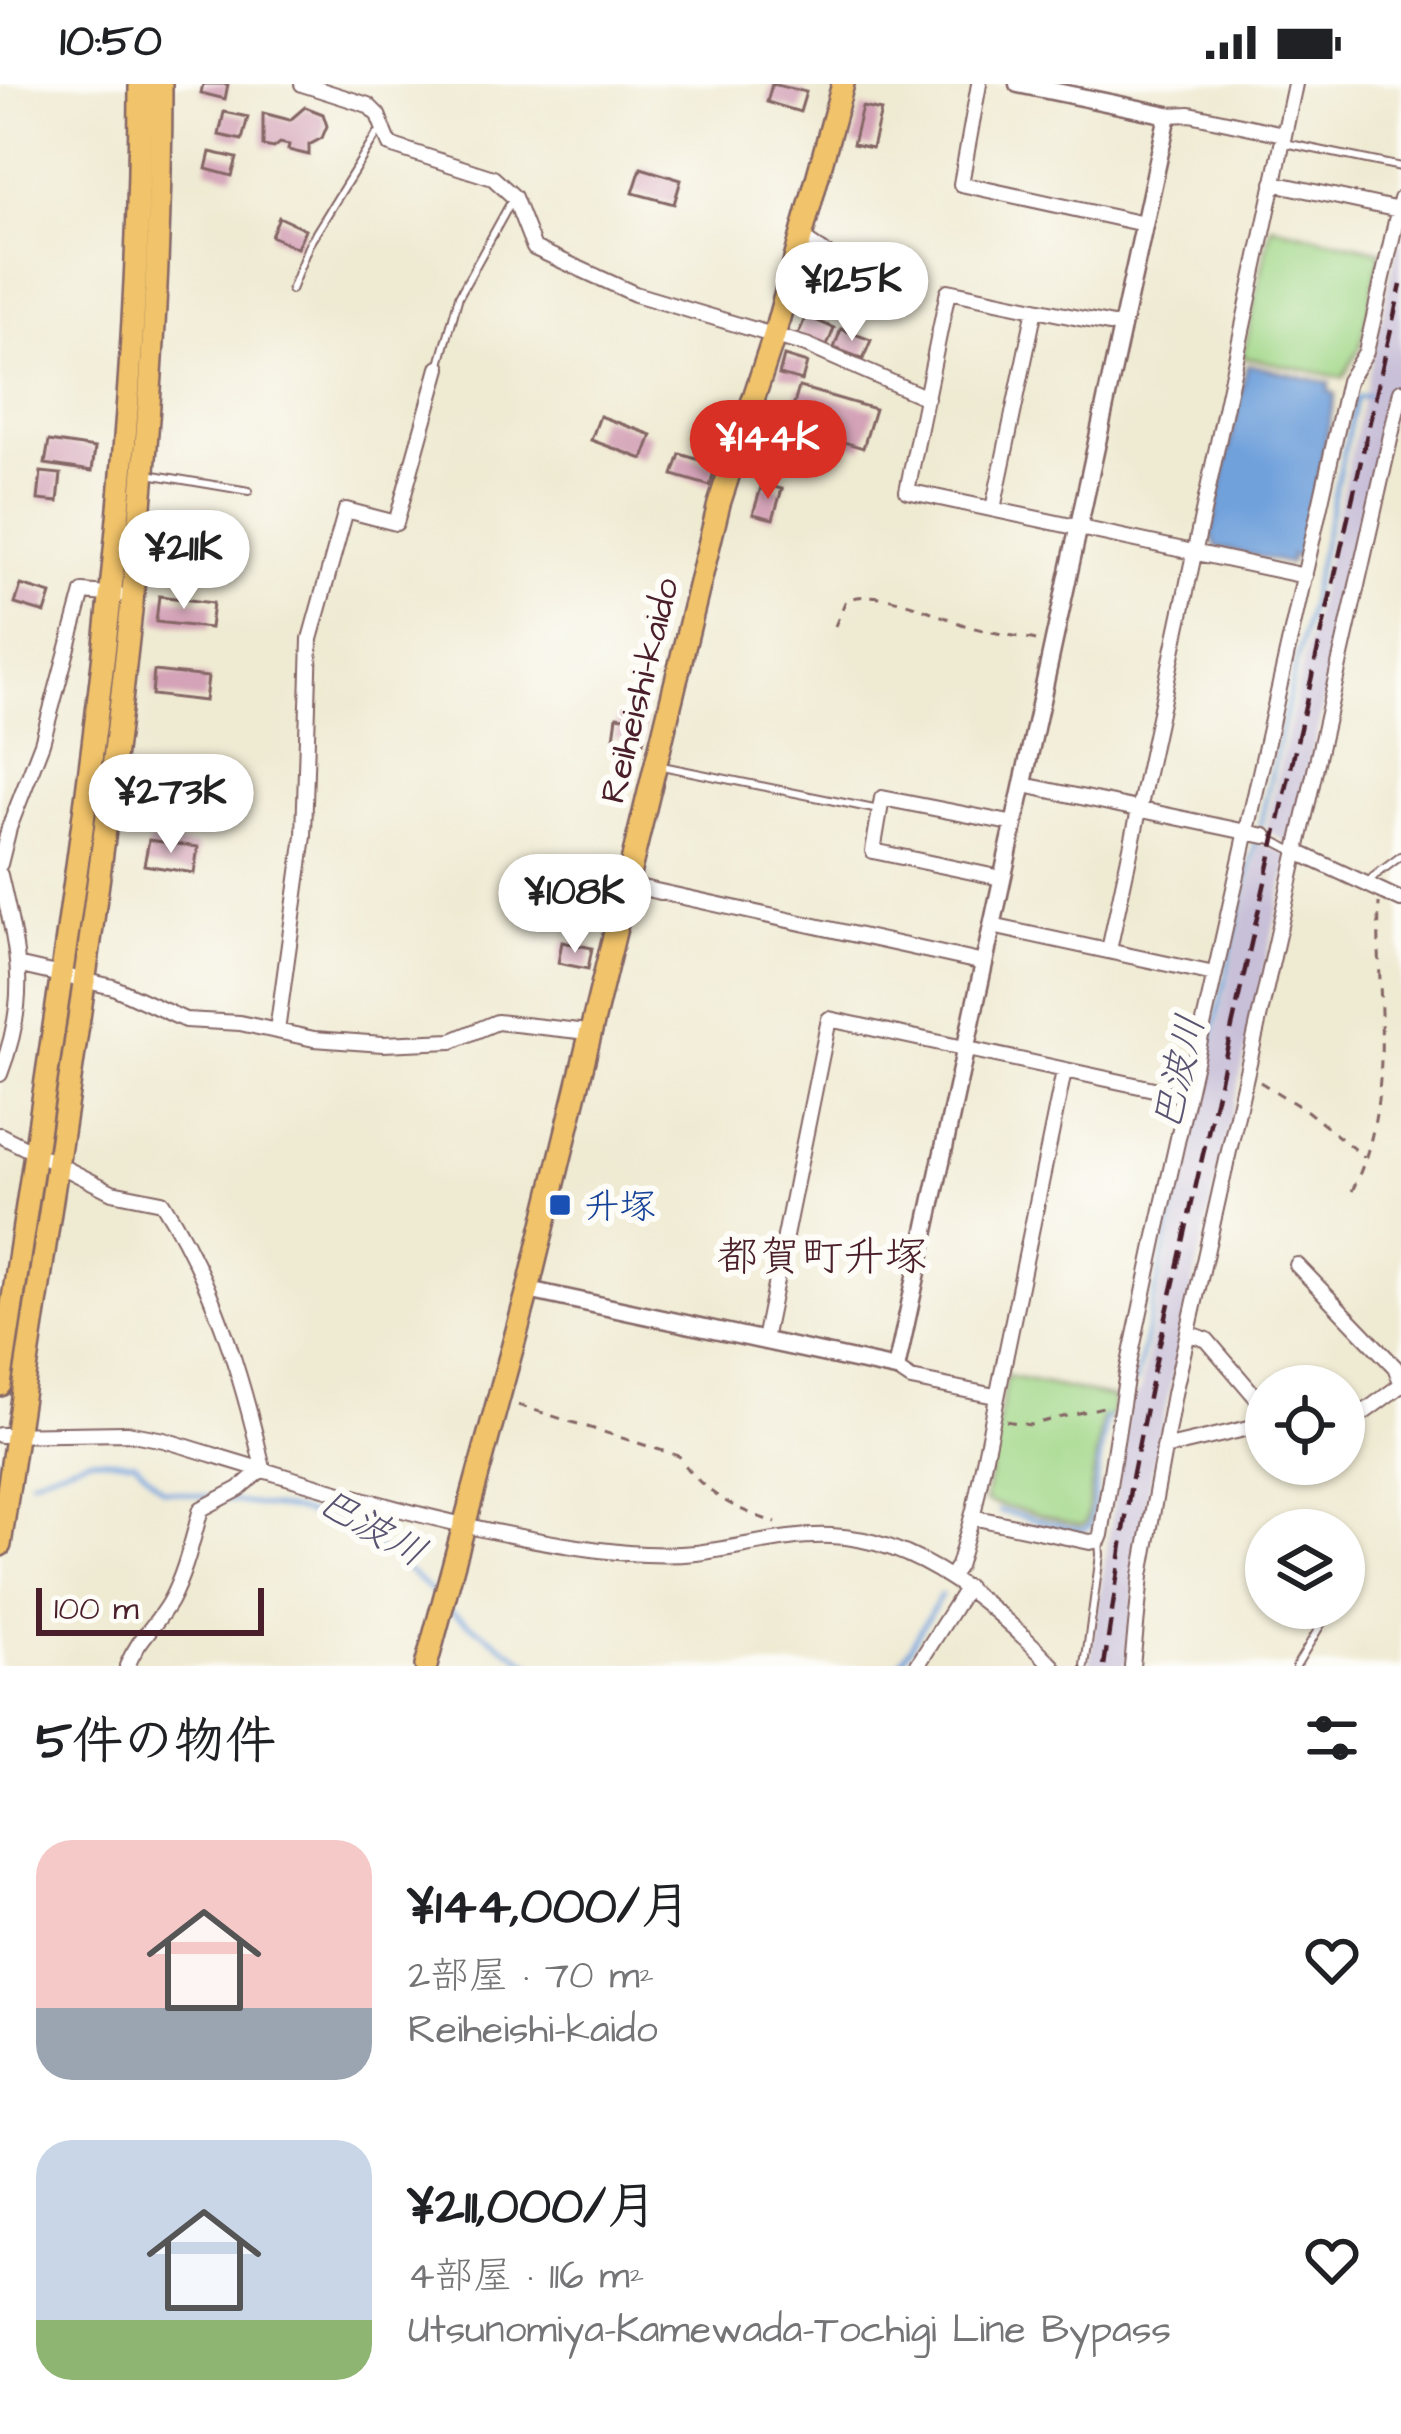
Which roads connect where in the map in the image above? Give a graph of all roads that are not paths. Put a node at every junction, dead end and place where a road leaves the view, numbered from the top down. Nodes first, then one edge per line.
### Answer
1 (140, 84) edge
2 (161, 84) edge
3 (302, 84) edge
4 (843, 84) edge
5 (979, 84) edge
6 (1018, 84) edge
7 (1295, 84) edge
8 (1071, 90) edge
9 (1168, 115) junction
10 (384, 130) junction
11 (1283, 138) junction
12 (1401, 167) edge
13 (1273, 182) junction
14 (514, 197) junction
15 (1400, 204) edge
16 (1144, 224) junction
17 (801, 237) junction
18 (867, 282) dead end
19 (291, 290) dead end
20 (1035, 309) junction
21 (1123, 327) junction
22 (774, 336) junction
23 (439, 368) joint
24 (1401, 391) edge
25 (927, 398) junction
26 (145, 473) junction
27 (249, 491) dead end
28 (993, 509) junction
29 (1080, 527) junction
30 (1195, 552) junction
31 (1305, 576) junction
32 (123, 595) junction
33 (653, 764) junction
34 (1024, 785) junction
35 (1140, 807) junction
36 (880, 810) junction
37 (1015, 824) junction
38 (1247, 832) junction
39 (1265, 836) joint
40 (1297, 852) junction
41 (1401, 856) edge
42 (0, 863) edge
43 (0, 875) edge
44 (1001, 878) junction
45 (624, 884) junction
46 (1375, 889) junction
47 (1401, 900) edge
48 (992, 926) junction
49 (1109, 950) junction
50 (984, 963) junction
51 (21, 965) junction
52 (1214, 974) junction
53 (72, 978) junction
54 (277, 1031) junction
55 (588, 1032) junction
56 (965, 1050) junction
57 (1064, 1071) junction
58 (0, 1074) edge
59 (1186, 1096) junction
60 (0, 1135) edge
61 (34, 1153) junction
62 (56, 1163) junction
63 (1297, 1265) dead end
64 (528, 1290) junction
65 (1188, 1333) junction
66 (764, 1340) junction
67 (896, 1369) junction
68 (0, 1384) edge
69 (1245, 1384) edge
70 (1401, 1384) edge
71 (995, 1396) junction
72 (1365, 1411) edge
73 (1245, 1429) edge
74 (8, 1436) edge
75 (1164, 1448) junction
76 (263, 1468) junction
77 (972, 1517) junction
78 (466, 1525) junction
79 (1099, 1540) junction
80 (0, 1545) edge
81 (951, 1576) junction
82 (967, 1587) junction
83 (1318, 1629) edge
84 (431, 1664) edge
85 (128, 1666) edge
86 (917, 1666) edge
87 (1053, 1666) edge
88 (1085, 1666) edge
89 (1132, 1666) edge
90 (1296, 1666) edge

1 - 32 main road
2 - 26 main road
3 - 10 street
4 - 17 main road, Reiheishi-kaido
5 - 16 street
6 - 8 street
7 - 11 street
8 - 9 street
9 - 11 street
9 - 16 street
10 - 14 street
10 - 19 lane
11 - 12 lane
11 - 13 street
13 - 15 street
13 - 30 street
14 - 22 street
14 - 23 lane
15 - 31 street
16 - 21 street
17 - 18 street
17 - 22 main road, Reiheishi-kaido
20 - 21 street
20 - 25 street
20 - 28 street
21 - 29 street
22 - 25 street
22 - 33 main road, Reiheishi-kaido
23 - 54 street
24 - 40 street
25 - 28 street
26 - 27 lane
26 - 32 main road
28 - 29 street
29 - 30 street
29 - 34 street
30 - 31 street
30 - 35 street
31 - 38 street
32 - 42 street
32 - 53 main road
33 - 36 lane
33 - 45 main road, Reiheishi-kaido
34 - 35 street
34 - 37 street
35 - 38 street
35 - 49 street
36 - 37 street
36 - 44 street
37 - 44 street
38 - 39 street
38 - 52 street
39 - 40 lane
40 - 46 street
40 - 65 street
41 - 46 lane
43 - 51 street
44 - 48 street
45 - 50 street
45 - 55 main road, Reiheishi-kaido
46 - 47 street
48 - 49 street
48 - 50 street
49 - 52 street
50 - 56 street
51 - 53 street
51 - 58 street
52 - 59 street
53 - 54 street
53 - 61 main road
53 - 62 main road
54 - 55 street
55 - 64 main road, Reiheishi-kaido
56 - 57 street
56 - 66 street
56 - 67 street
57 - 59 street
57 - 71 street
59 - 79 street
60 - 61 street
61 - 62 street
61 - 68 main road
62 - 74 main road
62 - 76 street
63 - 70 street
64 - 66 street
64 - 78 main road, Reiheishi-kaido
65 - 69 street
65 - 75 street
66 - 67 street
67 - 71 street
70 - 72 street
71 - 77 street
73 - 75 street
74 - 76 street
74 - 80 main road
75 - 89 street
76 - 78 street
76 - 85 street
77 - 79 street
77 - 81 street
78 - 81 street
78 - 84 main road, Reiheishi-kaido
79 - 88 lane
81 - 82 street
82 - 86 street
82 - 87 street
83 - 90 lane

